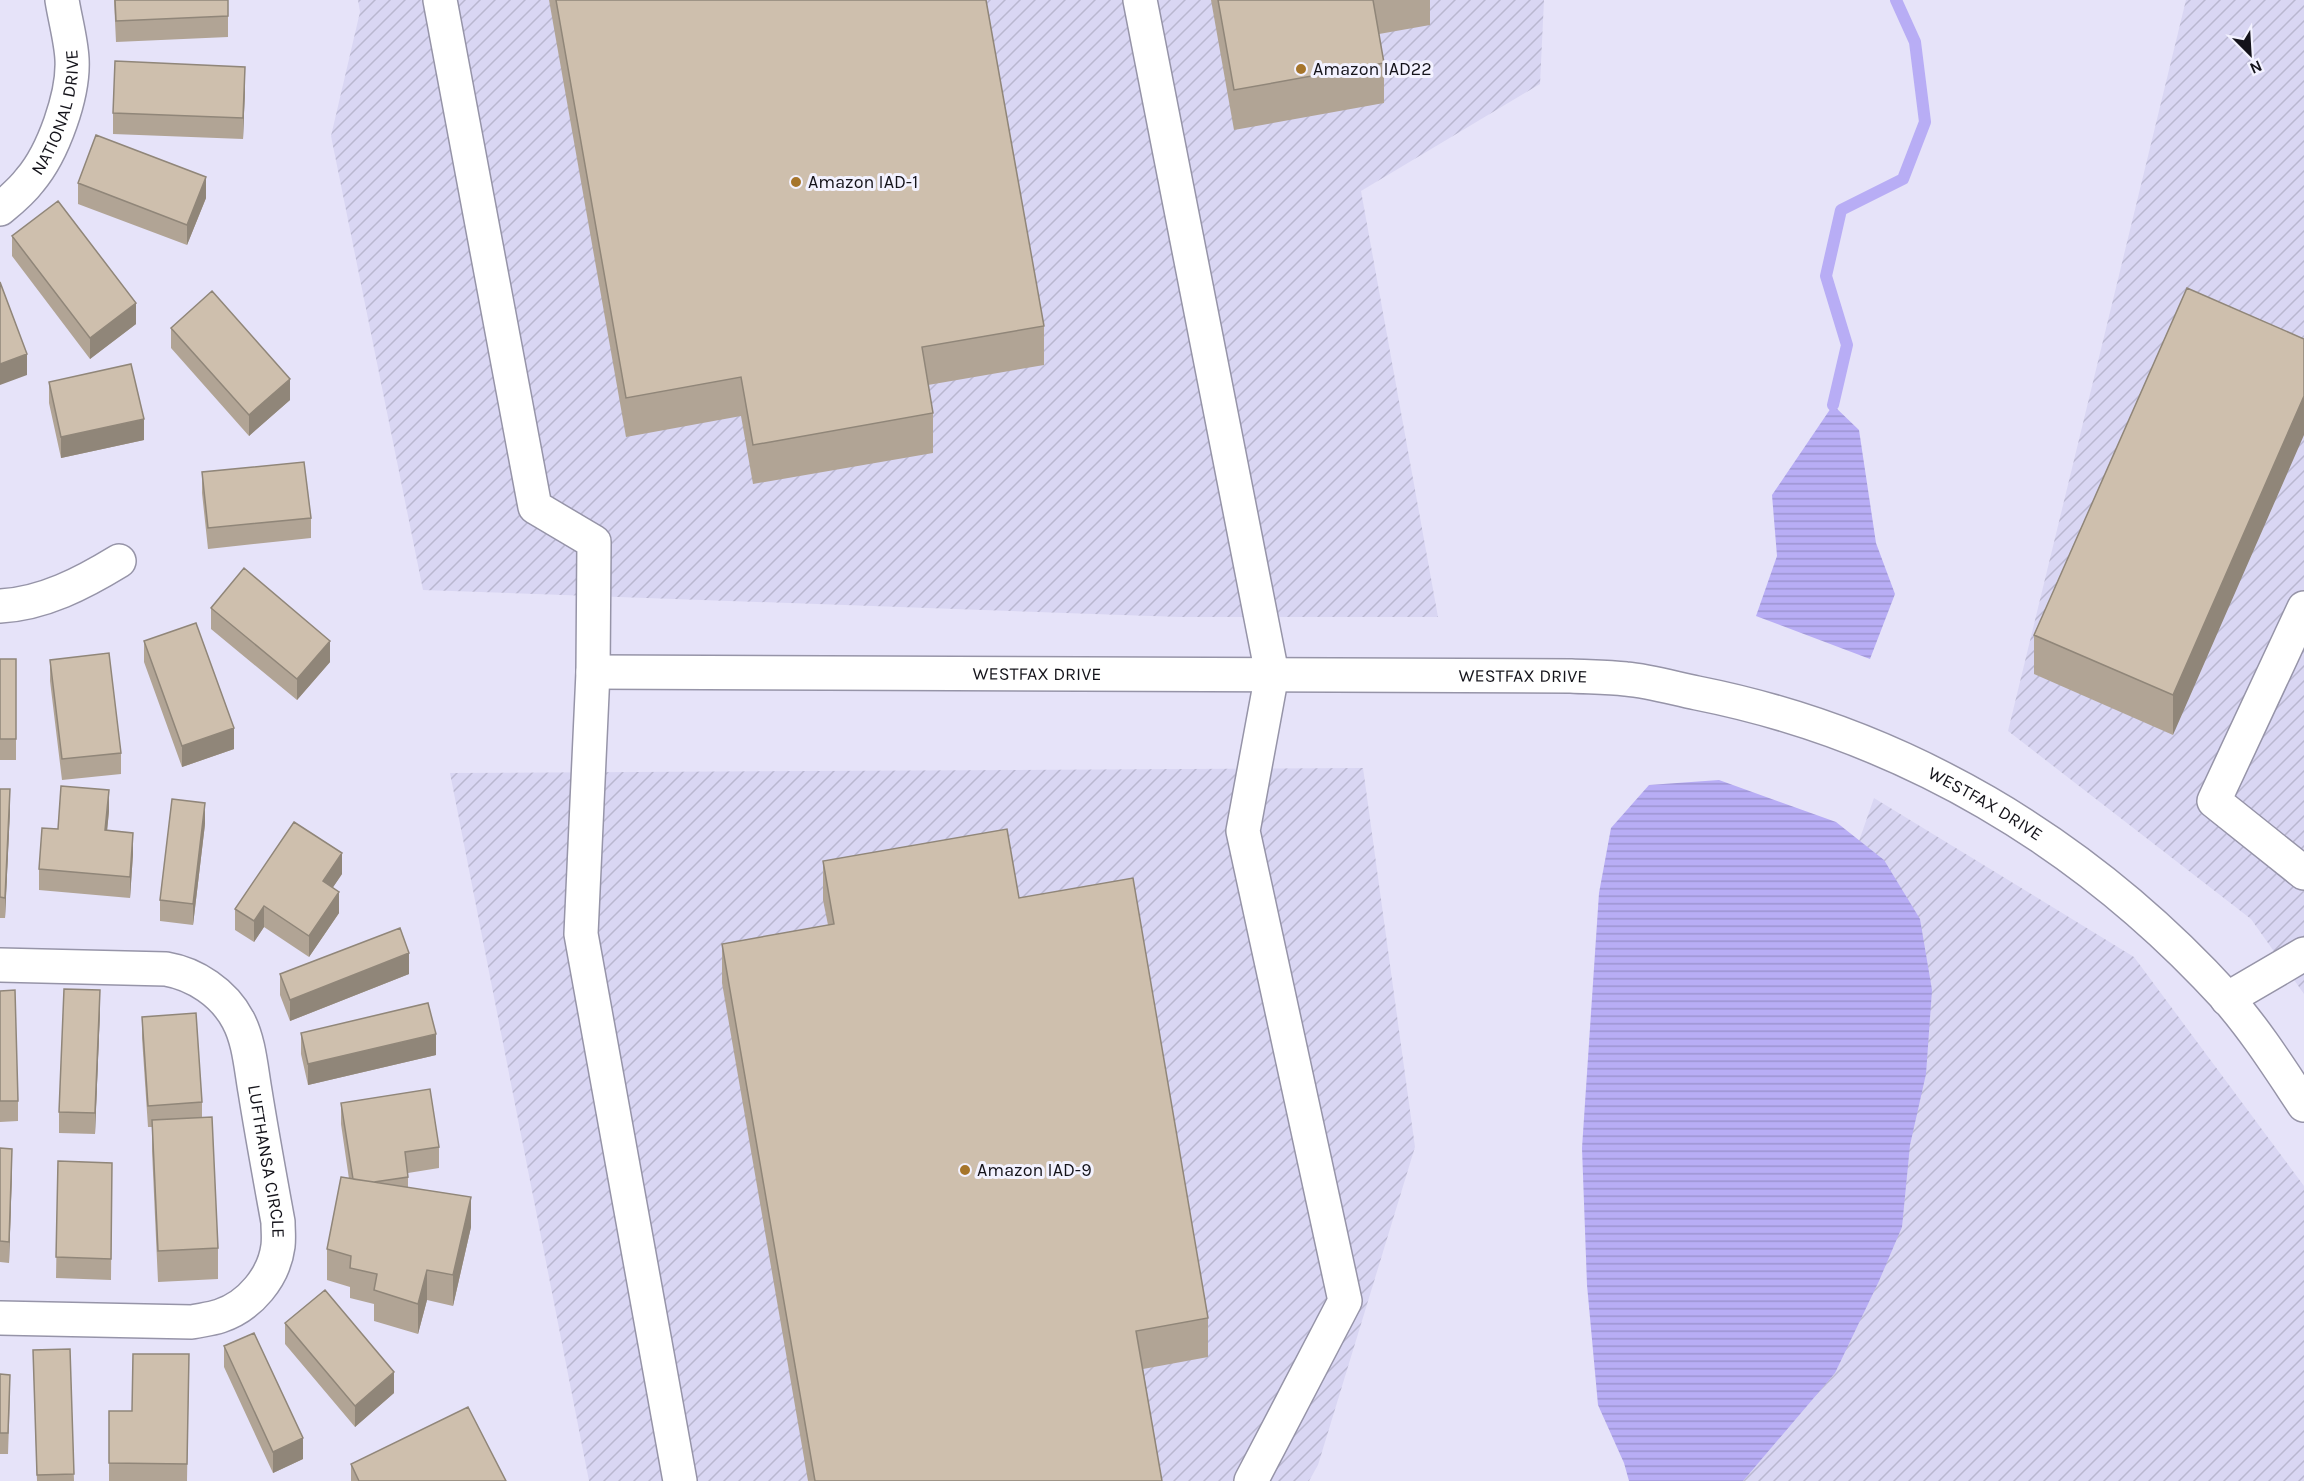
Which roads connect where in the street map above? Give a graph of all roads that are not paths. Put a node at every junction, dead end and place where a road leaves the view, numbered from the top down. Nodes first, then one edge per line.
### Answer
1 (62, 0) edge
2 (440, 0) edge
3 (1140, 0) edge
4 (0, 209) edge
5 (119, 561) dead end
6 (0, 606) edge
7 (2304, 608) edge
8 (593, 672) junction
9 (1272, 674) junction
10 (2304, 873) edge
11 (2304, 954) edge
12 (0, 964) edge
13 (2227, 999) junction
14 (2304, 1105) edge
15 (0, 1318) edge
16 (680, 1481) edge
17 (1251, 1481) edge

1 - 4 street, NATIONAL DRIVE
2 - 8 street
3 - 9 street
5 - 6 street
7 - 10 street
8 - 9 street, WESTFAX DRIVE
8 - 16 street
9 - 13 street, WESTFAX DRIVE
9 - 17 street
11 - 13 street
12 - 15 street, LUFTHANSA CIRCLE
13 - 14 street, WESTFAX DRIVE

